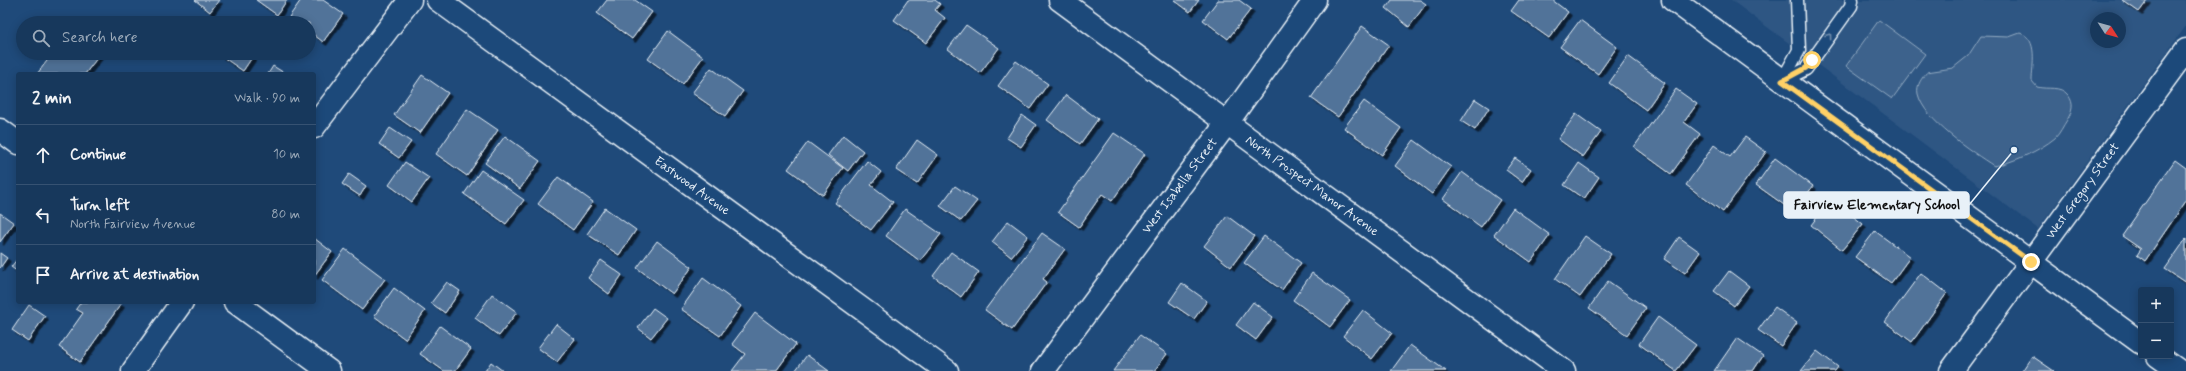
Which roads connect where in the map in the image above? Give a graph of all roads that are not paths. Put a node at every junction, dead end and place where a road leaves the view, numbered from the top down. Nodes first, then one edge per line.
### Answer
1 (410, 0) edge
2 (438, 0) edge
3 (1060, 0) edge
4 (1315, 0) edge
5 (1673, 0) edge
6 (1798, 0) edge
7 (1852, 0) edge
8 (2186, 50) edge
9 (1782, 81) junction
10 (316, 123) edge
11 (1227, 123) junction
12 (0, 130) edge
13 (16, 142) edge
14 (2031, 262) junction
15 (181, 304) edge
16 (238, 304) edge
17 (2138, 341) edge
18 (2162, 359) edge
19 (133, 371) edge
20 (329, 371) edge
21 (946, 371) edge
22 (1042, 371) edge
23 (1564, 371) edge
24 (1951, 371) edge
25 (2179, 371) edge

1 - 10 street
2 - 21 street, Eastwood Avenue
3 - 11 street, North Prospect Manor Avenue
4 - 11 street, West Isabella Street
5 - 9 street
6 - 9 lane
9 -> 7 lane
8 - 14 street, West Gregory Street
9 - 14 street
11 - 22 street, West Isabella Street
11 - 23 street, North Prospect Manor Avenue
12 - 13 street
14 - 17 street
14 - 24 street, West Gregory Street
15 - 19 street
16 - 20 street
18 - 25 street

